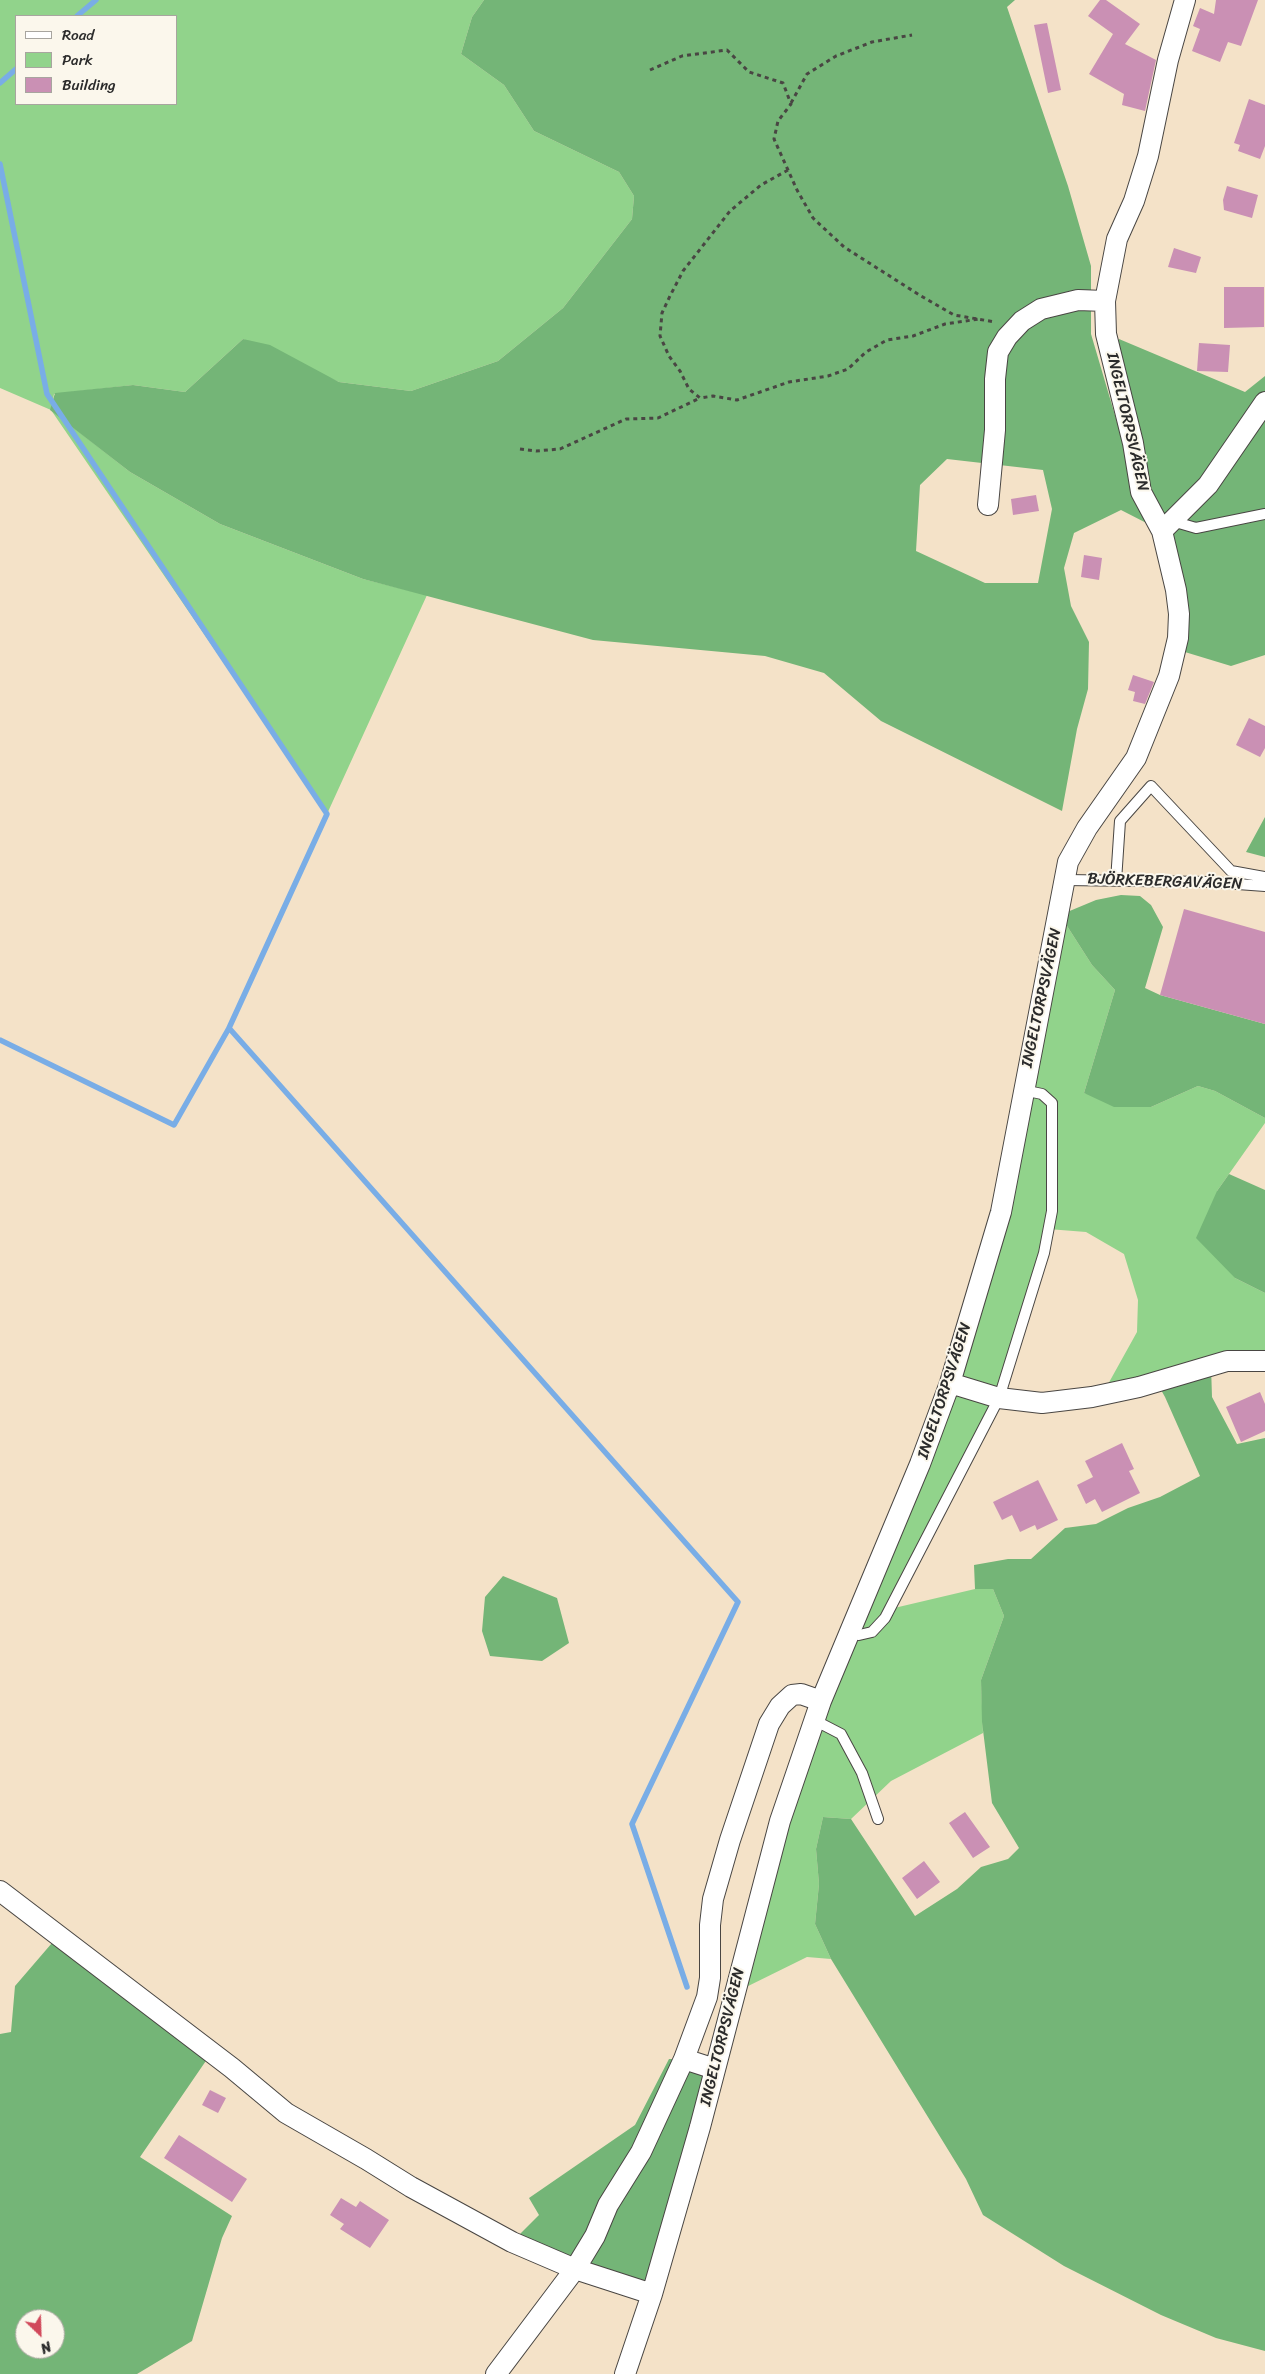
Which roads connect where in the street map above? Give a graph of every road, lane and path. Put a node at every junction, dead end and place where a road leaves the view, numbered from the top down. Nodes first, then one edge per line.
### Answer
1 (1185, 0) edge
2 (912, 35) dead end
3 (650, 70) dead end
4 (791, 104) junction
5 (788, 170) junction
6 (1105, 301) junction
7 (979, 319) junction
8 (1020, 324) junction
9 (700, 398) junction
10 (1265, 402) edge
11 (520, 449) dead end
12 (988, 504) dead end
13 (1265, 514) edge
14 (1167, 526) junction
15 (1265, 877) edge
16 (1065, 880) junction
17 (1116, 881) junction
18 (1265, 886) edge
19 (1023, 1090) junction
20 (1265, 1361) edge
21 (950, 1383) junction
22 (999, 1398) junction
23 (849, 1631) junction
24 (821, 1701) junction
25 (814, 1720) junction
26 (878, 1819) dead end
27 (0, 1892) edge
28 (684, 2059) junction
29 (715, 2069) junction
30 (575, 2269) junction
31 (652, 2294) junction
32 (496, 2374) edge
33 (625, 2374) edge

1 - 6 street, INGELTORPSVÄGEN
2 - 4 path
3 - 4 path
4 - 5 path
5 - 7 path
5 - 9 path
6 - 8 street
6 - 14 street, INGELTORPSVÄGEN
7 - 8 path
7 - 9 path
8 - 12 street
9 - 11 path
10 - 14 street
13 - 14 lane
14 - 16 street, INGELTORPSVÄGEN
15 - 17 lane
16 - 17 lane, BJÖRKEBERGAVÄGEN
16 - 19 street, INGELTORPSVÄGEN
17 - 18 lane, BJÖRKEBERGAVÄGEN
19 - 21 street, INGELTORPSVÄGEN
19 - 22 lane
20 - 22 street
21 - 22 street
21 - 23 street, INGELTORPSVÄGEN
22 - 23 lane
23 - 24 street, INGELTORPSVÄGEN
24 - 25 street, INGELTORPSVÄGEN
24 - 28 street, INGELTORPSVÄGEN
25 - 26 lane
25 - 29 street, INGELTORPSVÄGEN
27 - 30 street
28 - 29 street
28 - 30 street
29 - 31 street, INGELTORPSVÄGEN
30 - 31 street
30 - 32 street
31 - 33 street, INGELTORPSVÄGEN

